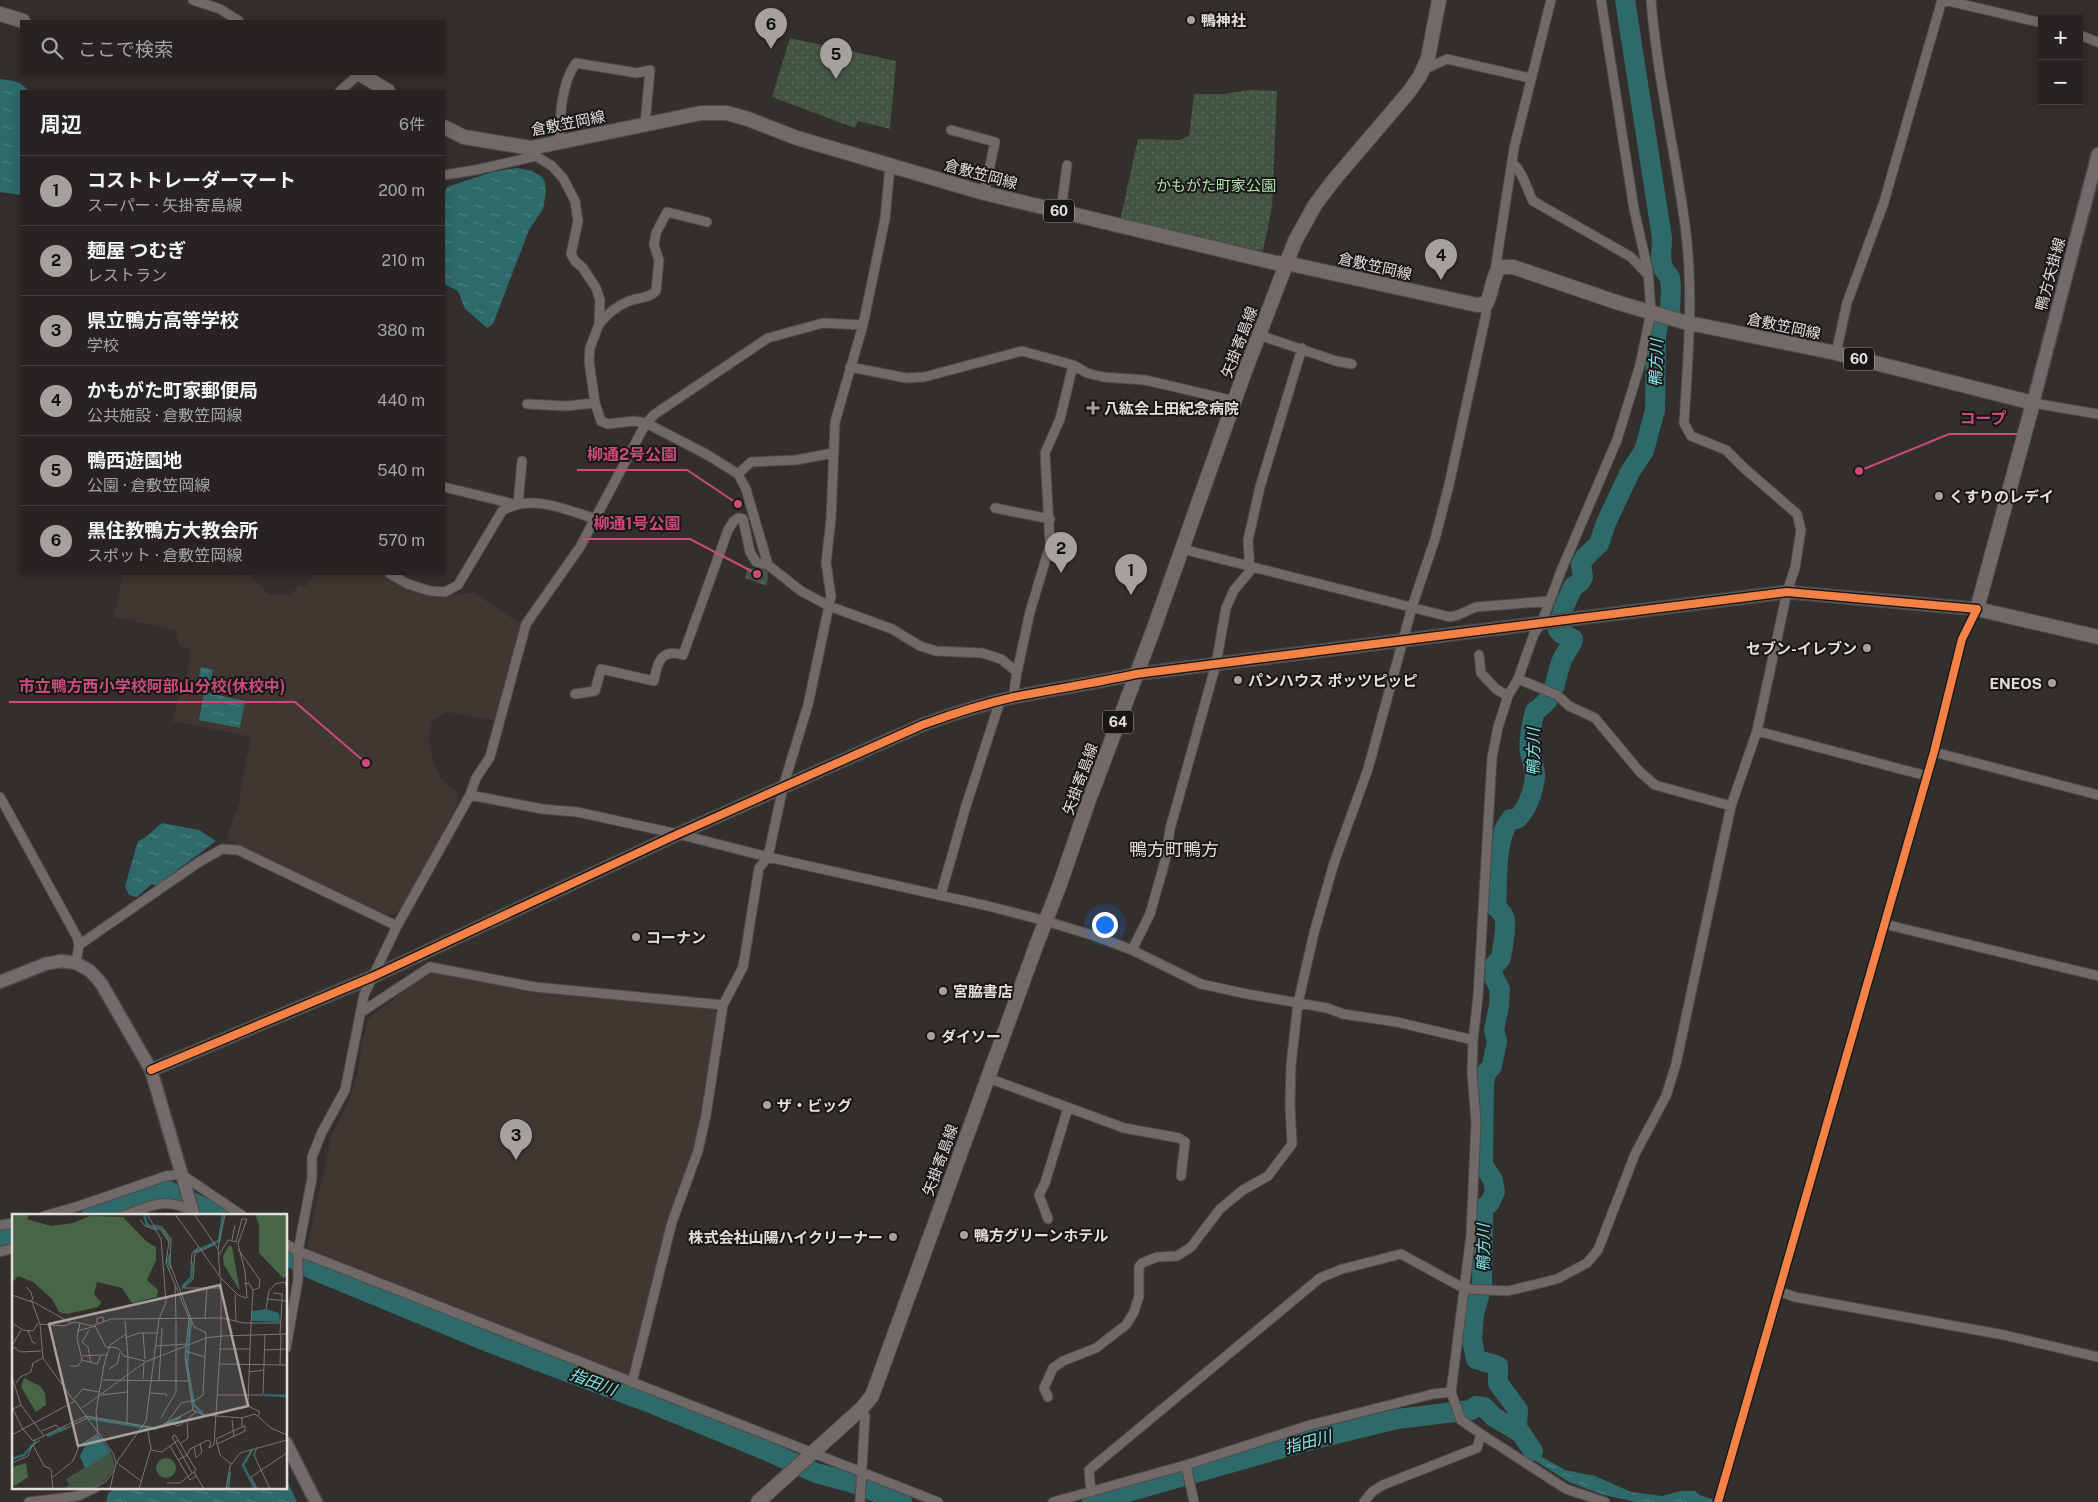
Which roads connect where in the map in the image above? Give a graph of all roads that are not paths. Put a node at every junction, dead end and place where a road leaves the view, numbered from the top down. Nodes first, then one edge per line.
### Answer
1 (193, 0) edge
2 (1439, 0) edge
3 (1551, 0) edge
4 (1601, 0) edge
5 (1651, 0) edge
6 (1943, 0) edge
7 (0, 14) edge
8 (20, 20) edge
9 (237, 20) edge
10 (2038, 22) edge
11 (2083, 36) edge
12 (2098, 42) edge
13 (1423, 70) junction
14 (359, 75) edge
15 (362, 75) edge
16 (1530, 78) junction
17 (341, 90) edge
18 (386, 90) edge
19 (645, 124) junction
20 (445, 127) edge
21 (951, 130) dead end
22 (559, 143) junction
23 (533, 152) junction
24 (2098, 154) edge
25 (1512, 164) junction
26 (890, 166) junction
27 (1067, 166) dead end
28 (445, 176) edge
29 (984, 193) junction
30 (1061, 211) junction
31 (707, 222) dead end
32 (1286, 263) junction
33 (1495, 273) junction
34 (1649, 276) junction
35 (1486, 304) junction
36 (1651, 312) junction
37 (1687, 322) junction
38 (599, 324) junction
39 (863, 325) junction
40 (1259, 335) junction
41 (1302, 348) junction
42 (1836, 353) junction
43 (1352, 364) dead end
44 (1073, 365) junction
45 (850, 367) junction
46 (1235, 401) junction
47 (2033, 402) junction
48 (595, 403) junction
49 (527, 404) dead end
50 (2098, 414) edge
51 (646, 423) junction
52 (833, 453) junction
53 (522, 461) dead end
54 (738, 474) junction
55 (445, 486) edge
56 (516, 504) junction
57 (995, 508) dead end
58 (596, 518) junction
59 (1050, 519) junction
60 (1182, 549) junction
61 (768, 565) junction
62 (1251, 566) junction
63 (392, 575) edge
64 (1787, 592) junction
65 (1550, 601) junction
66 (829, 606) junction
67 (1412, 607) junction
68 (1978, 609) junction
69 (1542, 622) junction
70 (2098, 638) edge
71 (1404, 640) junction
72 (1479, 655) dead end
73 (1216, 664) junction
74 (1017, 672) junction
75 (1136, 674) junction
76 (1518, 679) junction
77 (575, 694) dead end
78 (1508, 696) junction
79 (1006, 700) junction
80 (1757, 731) junction
81 (1934, 752) junction
82 (1926, 776) junction
83 (783, 787) junction
84 (470, 795) junction
85 (2098, 795) edge
86 (0, 797) edge
87 (1730, 806) junction
88 (678, 834) junction
89 (768, 857) junction
90 (941, 894) junction
91 (1046, 920) junction
92 (1884, 924) junction
93 (397, 926) junction
94 (78, 945) junction
95 (1132, 950) junction
96 (76, 963) junction
97 (2098, 976) edge
98 (372, 977) junction
99 (0, 982) edge
100 (1298, 1003) junction
101 (722, 1005) junction
102 (360, 1013) junction
103 (1473, 1040) junction
104 (151, 1070) junction
105 (988, 1078) junction
106 (1068, 1108) junction
107 (181, 1174) junction
108 (1181, 1176) dead end
109 (192, 1213) edge
110 (51, 1214) edge
111 (127, 1214) edge
112 (240, 1214) edge
113 (1048, 1219) dead end
114 (288, 1245) edge
115 (298, 1251) junction
116 (1470, 1289) junction
117 (1778, 1292) junction
118 (288, 1337) edge
119 (2098, 1357) edge
120 (632, 1383) junction
121 (1452, 1395) junction
122 (1048, 1397) dead end
123 (861, 1409) junction
124 (1481, 1434) junction
125 (288, 1447) edge
126 (814, 1452) junction
127 (1186, 1465) junction
128 (861, 1472) junction
129 (91, 1490) edge
130 (1091, 1492) junction
131 (860, 1499) edge
132 (29, 1502) edge
133 (316, 1502) edge
134 (758, 1502) edge
135 (938, 1502) edge
136 (1053, 1502) edge
137 (1194, 1502) edge
138 (1364, 1502) edge
139 (1605, 1502) edge
140 (1718, 1502) edge

1 - 9 street
2 - 13 main road, 矢掛寄島線 / 64
3 - 16 street
4 - 34 street
5 - 37 street
6 - 10 street
6 - 42 street
7 - 8 main road
11 - 12 street
13 - 16 street
13 - 32 main road, 矢掛寄島線 / 64
14 - 17 street
15 - 18 main road
16 - 25 street
19 - 22 main road, 倉敷笠岡線 / 60
19 - 22 street
19 - 26 main road, 倉敷笠岡線 / 60
20 - 23 main road, 倉敷笠岡線 / 60
21 - 29 street
22 - 23 main road, 倉敷笠岡線 / 60
23 - 28 street
23 - 38 street
24 - 47 street, 鴨方矢掛線
25 - 33 street
25 - 34 street
26 - 29 main road, 倉敷笠岡線 / 60
26 - 39 street
27 - 30 street
29 - 30 main road, 倉敷笠岡線 / 60
30 - 32 main road, 倉敷笠岡線 / 60
31 - 38 street
32 - 35 main road, 倉敷笠岡線 / 60
32 - 40 main road, 矢掛寄島線 / 64
33 - 35 main road
33 - 36 main road, 倉敷笠岡線 / 60
34 - 36 street
35 - 67 street
36 - 37 main road, 倉敷笠岡線 / 60
36 - 65 street
37 - 42 main road, 倉敷笠岡線 / 60
37 - 64 street
38 - 48 street
39 - 45 street
39 - 51 street
40 - 41 street
40 - 46 main road, 矢掛寄島線 / 64
41 - 43 street
41 - 62 street
42 - 47 main road, 倉敷笠岡線 / 60
44 - 45 street
44 - 46 street
44 - 59 street
45 - 52 street
46 - 60 main road, 矢掛寄島線 / 64
47 - 50 street
47 - 68 main road
48 - 49 street
48 - 51 street
51 - 54 street
51 - 58 street
52 - 54 street
52 - 66 street
53 - 56 street
54 - 61 street
55 - 56 street
56 - 58 street
56 - 63 street
57 - 59 street
58 - 84 street
59 - 74 street
60 - 62 street
60 - 75 main road, 矢掛寄島線 / 64
61 - 66 street
61 - 77 street
62 - 67 street
62 - 73 street
64 - 68 street
64 - 69 street
64 - 80 street
65 - 67 street
65 - 69 street
66 - 74 street
66 - 83 street
67 - 71 street
68 - 70 main road
68 - 81 street
69 - 71 street
69 - 76 street
71 - 73 street
71 - 100 street
72 - 78 street
73 - 75 street
73 - 95 street
74 - 79 street
75 - 79 street
75 - 91 main road, 矢掛寄島線 / 64
76 - 78 street
76 - 87 street
78 - 103 street
79 - 83 street
79 - 90 street
80 - 82 street
80 - 87 street
81 - 82 street
81 - 85 street
82 - 92 street
83 - 88 street
83 - 89 street
84 - 88 street
84 - 93 street
86 - 94 street
87 - 116 street
88 - 89 street
88 - 98 street
89 - 90 street
89 - 101 street
90 - 91 street
91 - 95 street
91 - 105 main road, 矢掛寄島線 / 64
92 - 97 street
92 - 117 street
93 - 94 street
93 - 98 street
94 - 96 street
95 - 100 street
96 - 99 street
96 - 104 street
98 - 102 street
98 - 104 street
100 - 103 street
100 - 122 street
101 - 102 street
101 - 120 street
102 - 115 street
103 - 116 street
104 - 107 street
105 - 106 street
105 - 123 main road, 矢掛寄島線 / 64
106 - 108 street
106 - 113 street
107 - 109 street
107 - 110 street
107 - 112 street
109 - 111 street
114 - 115 street
115 - 118 street
115 - 120 street
116 - 121 street
116 - 130 street
117 - 119 street
117 - 140 street
120 - 126 street
121 - 124 street
121 - 127 street
123 - 126 main road, 矢掛寄島線 / 64
123 - 128 street
124 - 138 street
124 - 139 street
125 - 133 street
126 - 128 street
126 - 134 main road, 矢掛寄島線 / 64
127 - 130 street
127 - 137 street
128 - 131 street
128 - 135 street
129 - 132 street
130 - 136 street

